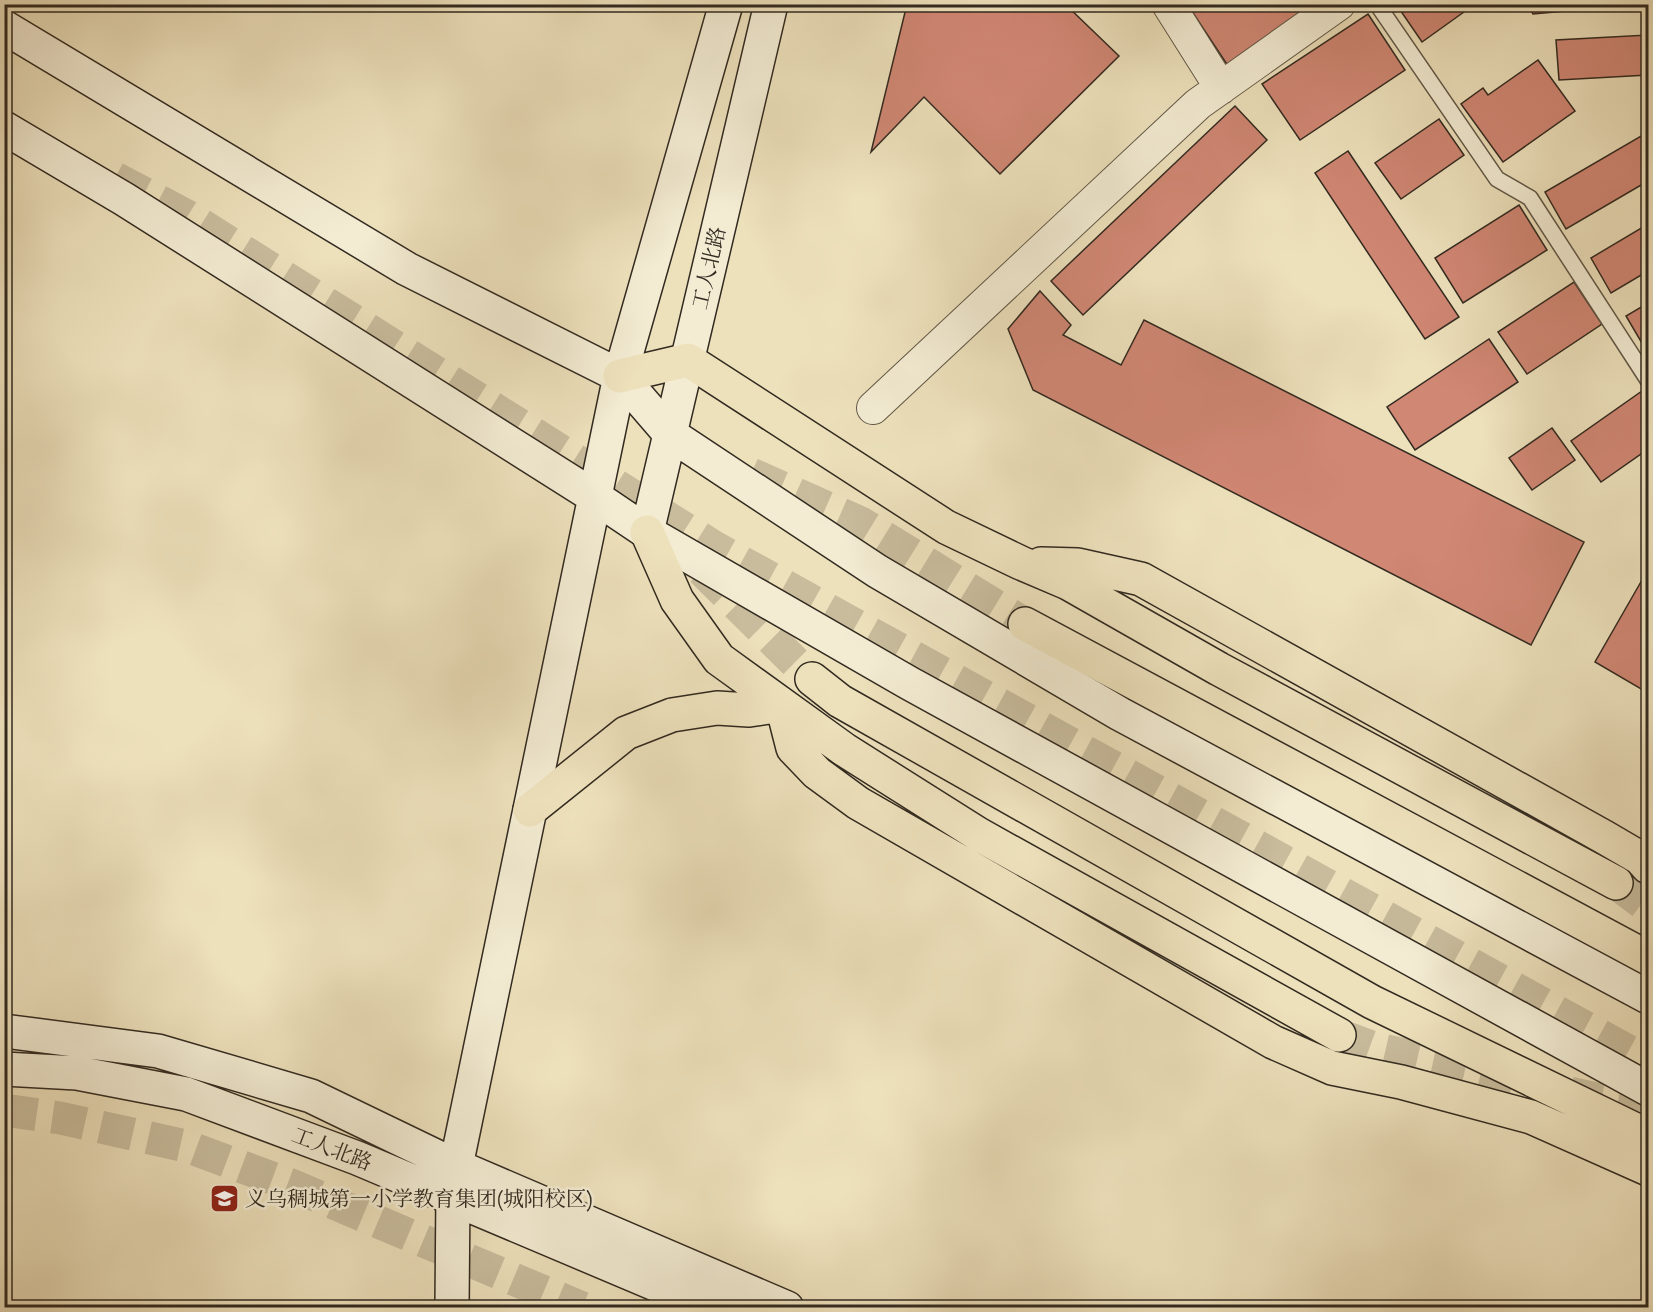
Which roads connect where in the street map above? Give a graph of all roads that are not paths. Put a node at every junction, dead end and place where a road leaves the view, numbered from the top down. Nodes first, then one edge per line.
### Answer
1 (726, 4) edge
2 (771, 4) edge
3 (1168, 4) edge
4 (1339, 4) edge
5 (1377, 4) edge
6 (4, 27) edge
7 (1221, 88) junction
8 (4, 128) edge
9 (688, 360) junction
10 (620, 376) junction
11 (1648, 380) edge
12 (873, 408) dead end
13 (670, 434) junction
14 (595, 497) junction
15 (647, 532) junction
16 (1021, 563) junction
17 (1025, 624) tunnel mouth
18 (812, 679) tunnel mouth
19 (782, 705) junction
20 (530, 810) junction
21 (1648, 867) tunnel mouth
22 (1616, 883) tunnel mouth
23 (1648, 958) edge
24 (1648, 997) edge
25 (4, 1031) edge
26 (1339, 1035) tunnel mouth
27 (4, 1069) edge
28 (1648, 1089) edge
29 (1648, 1136) edge
30 (456, 1166) junction
31 (1648, 1170) edge
32 (453, 1198) junction
33 (452, 1308) edge
34 (712, 1308) edge
35 (787, 1308) edge

1 - 10 main road
2 - 9 main road, 工人北路
3 - 7 street
4 - 7 street
5 - 11 lane
6 - 10 main road
7 - 12 street
8 - 14 main road
9 - 10 highway
9 - 13 main road, 工人北路
9 - 16 highway
10 - 13 main road
10 - 14 main road
13 - 15 main road, 工人北路
13 - 24 main road
14 - 15 main road
14 - 20 main road
15 - 19 highway
15 - 28 main road
16 - 21 highway
16 - 22 highway
17 - 23 highway
18 - 29 highway
19 - 20 highway
19 - 26 highway
19 - 31 highway
20 - 30 main road
25 - 30 main road
27 - 32 main road, 工人北路
30 - 32 main road
30 - 35 main road
32 - 33 main road
32 - 34 main road, 工人北路

